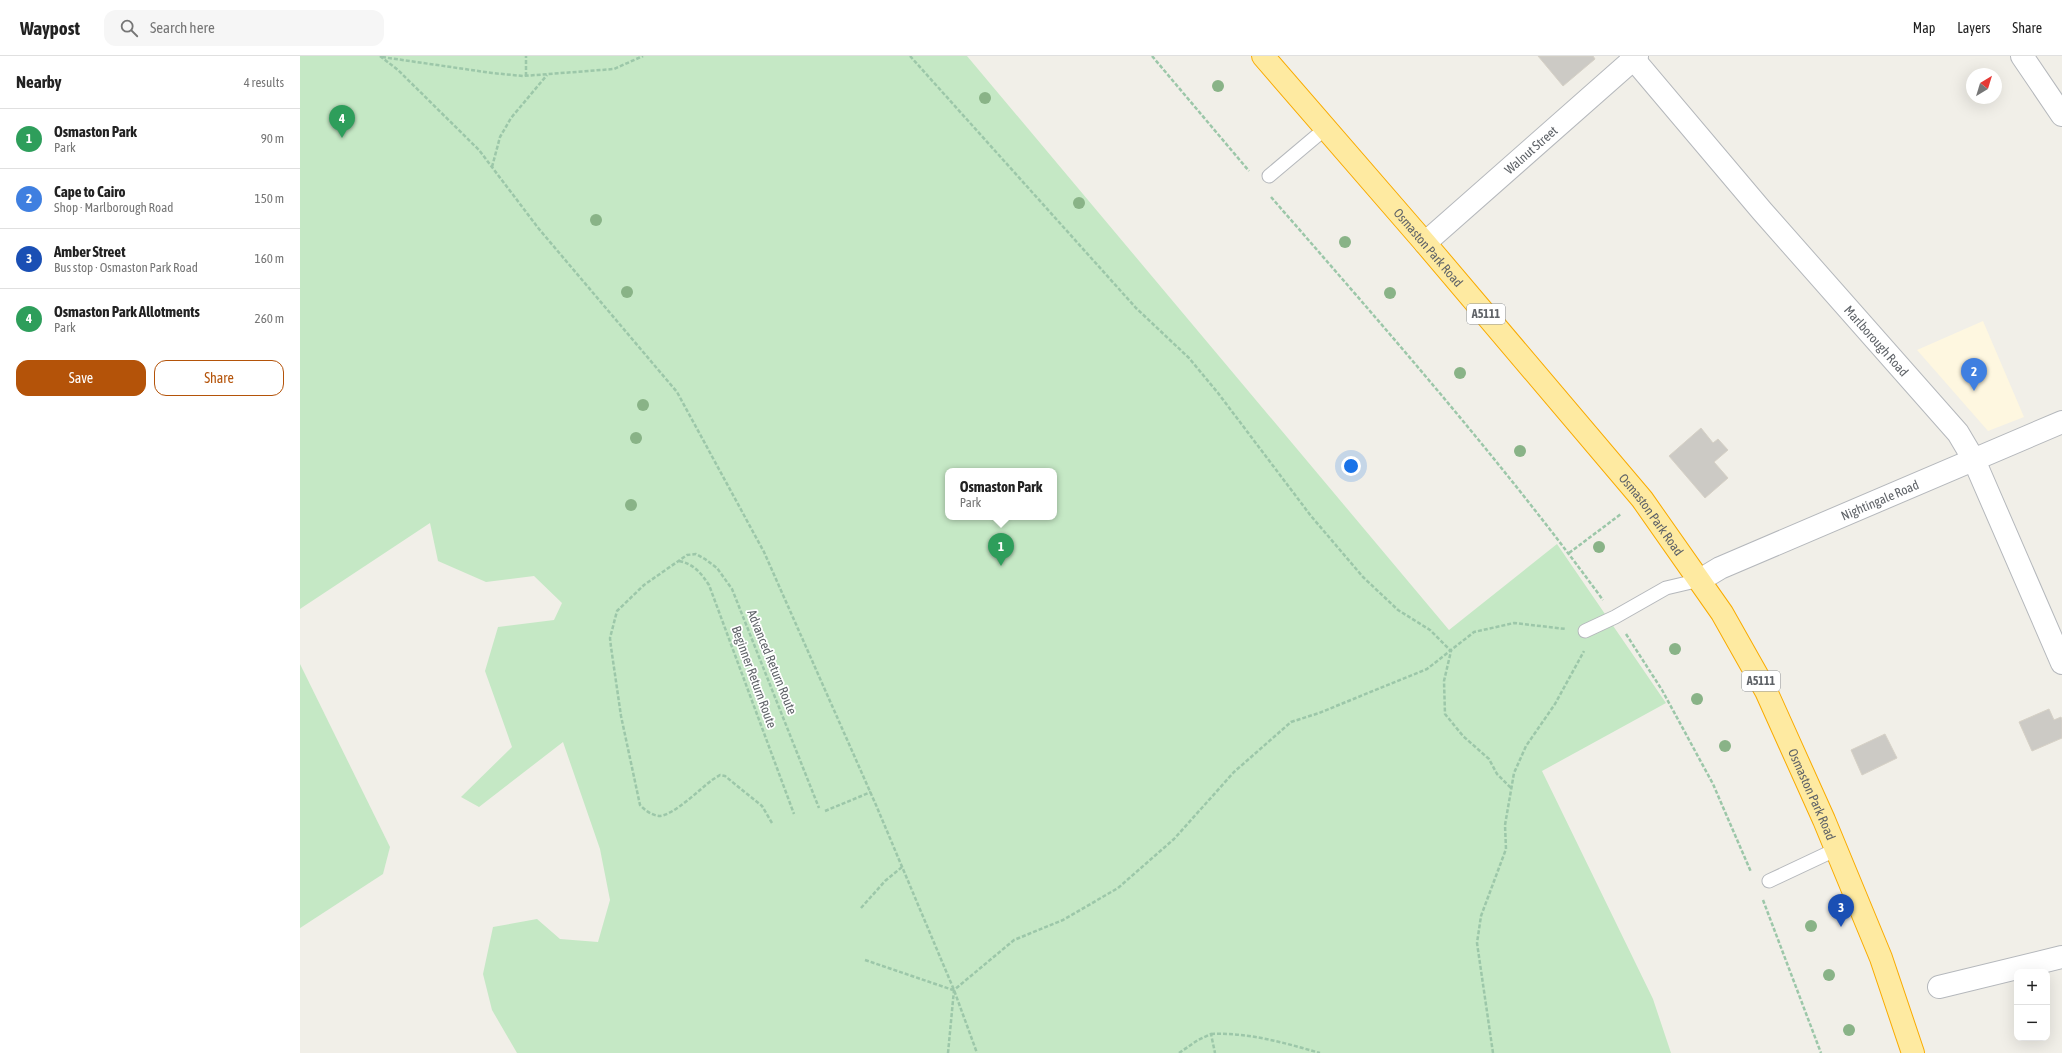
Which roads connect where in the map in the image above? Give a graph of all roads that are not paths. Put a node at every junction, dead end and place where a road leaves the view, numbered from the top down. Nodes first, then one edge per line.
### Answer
1 (1263, 56) edge
2 (2022, 56) edge
3 (1634, 57) edge
4 (2062, 116) edge
5 (1326, 128) junction
6 (1269, 176) dead end
7 (1425, 242) junction
8 (2062, 422) edge
9 (1974, 460) junction
10 (1700, 580) junction
11 (1585, 631) road end
12 (2062, 663) edge
13 (1837, 849) junction
14 (1769, 880) dead end
15 (2062, 957) edge
16 (1939, 987) dead end
17 (1912, 1053) edge

1 - 5 highway, Osmaston Park Road / A5111
2 - 4 street
3 - 7 street, Walnut Street
3 - 9 street, Marlborough Road
5 - 6 lane
5 - 7 highway, Osmaston Park Road / A5111
7 - 10 highway, Osmaston Park Road / A5111
8 - 9 street, Nightingale Road
9 - 10 street, Nightingale Road
9 - 12 street, Marlborough Road
10 - 11 lane
10 - 13 highway, Osmaston Park Road / A5111
13 - 14 lane
13 - 17 highway, Osmaston Park Road / A5111
15 - 16 street

